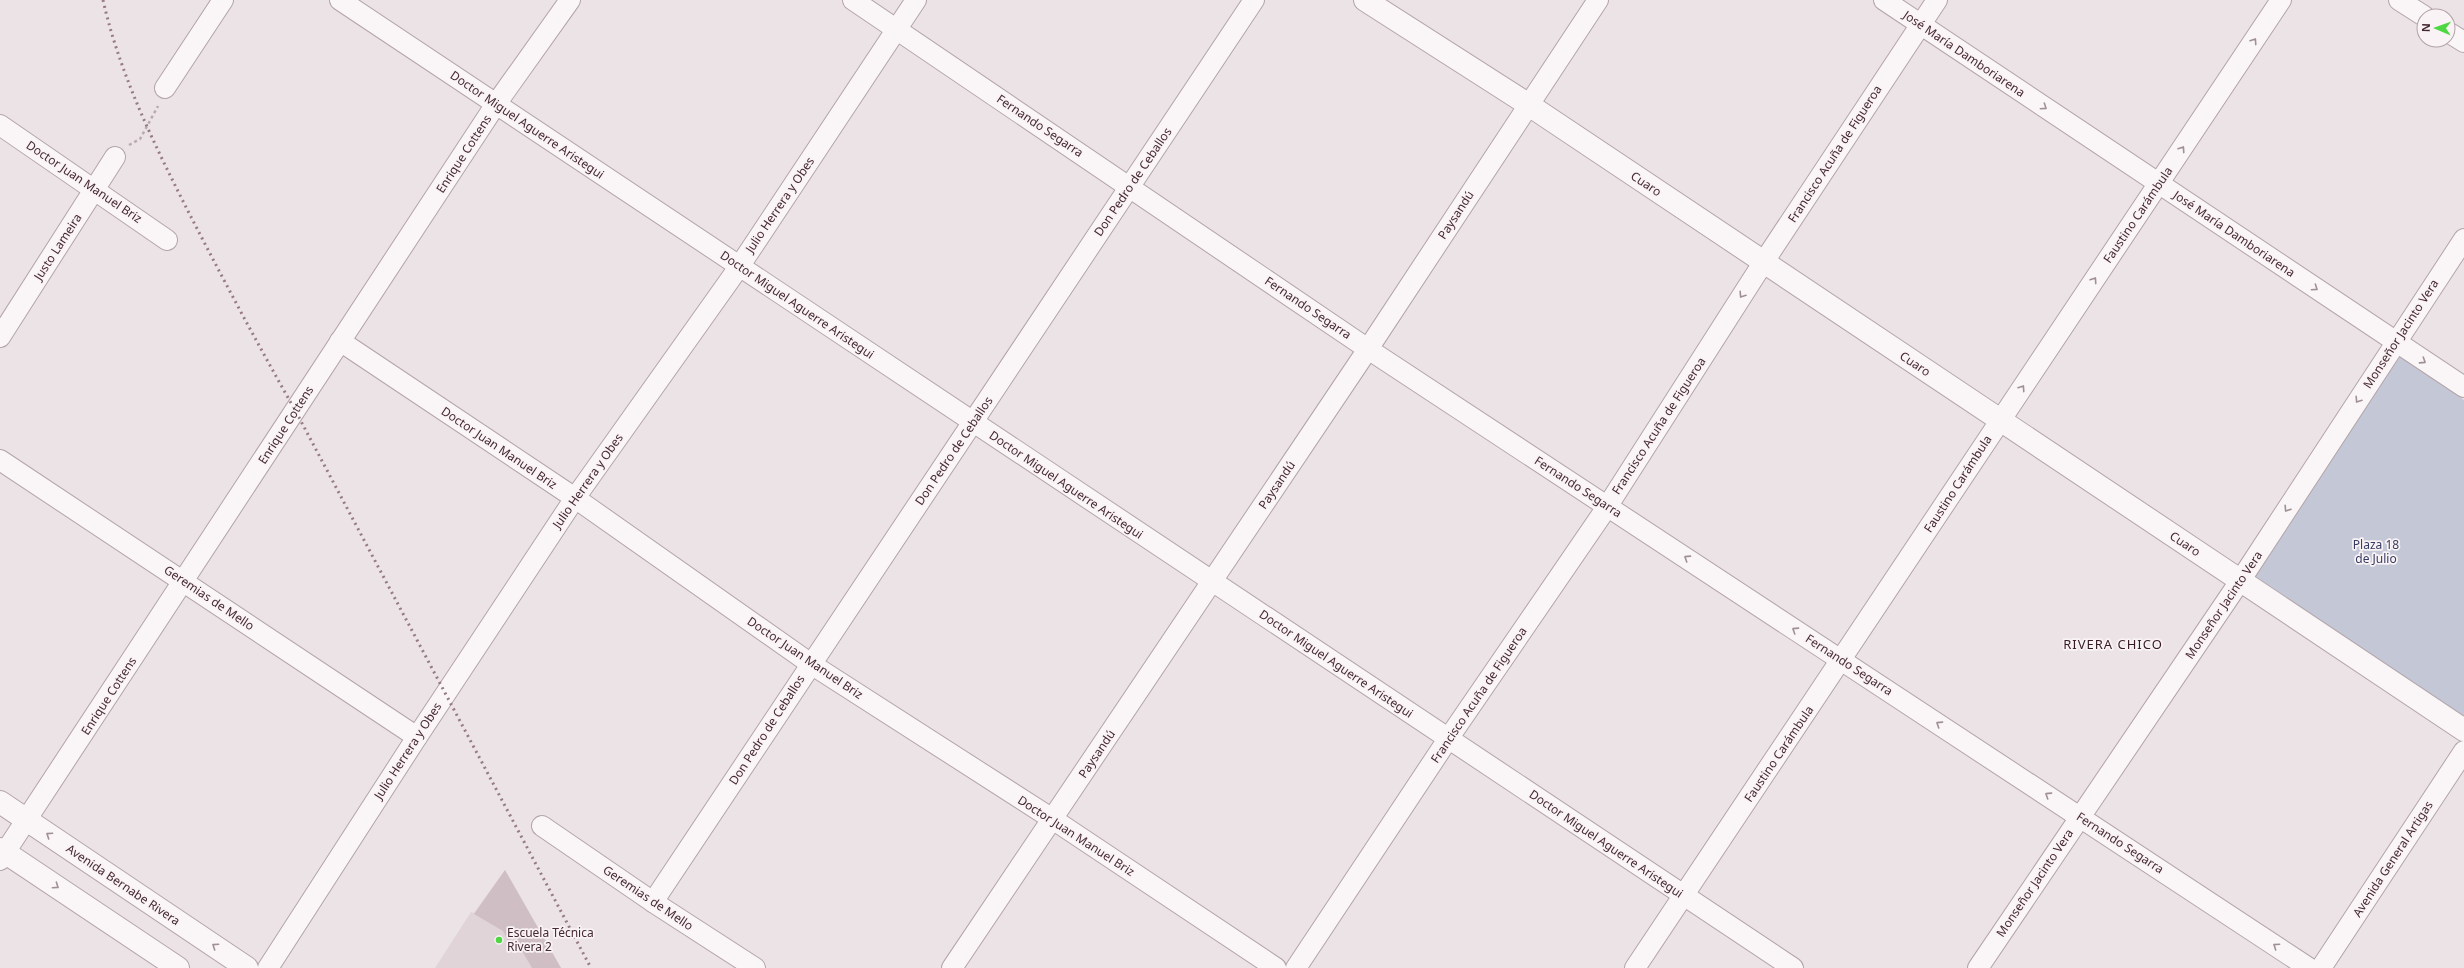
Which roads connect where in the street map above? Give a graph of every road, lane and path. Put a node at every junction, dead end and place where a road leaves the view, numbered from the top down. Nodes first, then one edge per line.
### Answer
1 (223, 0) edge
2 (340, 0) edge
3 (570, 0) edge
4 (852, 0) edge
5 (916, 0) edge
6 (1254, 0) edge
7 (1366, 0) edge
8 (1598, 0) edge
9 (1884, 0) edge
10 (1937, 0) edge
11 (2281, 0) edge
12 (2399, 0) edge
13 (2416, 11) edge
14 (1921, 25) junction
15 (896, 29) junction
16 (165, 88) joint
17 (496, 104) junction
18 (1529, 105) junction
19 (0, 125) edge
20 (115, 157) joint
21 (2159, 184) junction
22 (1130, 187) junction
23 (95, 189) junction
24 (2464, 239) edge
25 (167, 240) dead end
26 (1763, 263) junction
27 (739, 267) junction
28 (0, 337) edge
29 (340, 341) junction
30 (2396, 342) junction
31 (1368, 349) junction
32 (2464, 387) edge
33 (2000, 420) junction
34 (974, 423) junction
35 (0, 460) edge
36 (575, 498) junction
37 (1607, 507) junction
38 (2240, 581) junction
39 (184, 582) junction
40 (1212, 582) junction
41 (1842, 660) junction
42 (811, 664) junction
43 (2464, 730) edge
44 (417, 737) junction
45 (1448, 739) junction
46 (2464, 751) edge
47 (0, 802) edge
48 (2080, 817) junction
49 (1054, 820) junction
50 (27, 821) junction
51 (542, 826) dead end
52 (2, 854) edge
53 (1684, 895) junction
54 (653, 902) junction
55 (178, 968) edge
56 (247, 968) edge
57 (268, 968) edge
58 (755, 968) edge
59 (952, 968) edge
60 (1276, 968) edge
61 (1296, 968) edge
62 (1635, 968) edge
63 (1793, 968) edge
64 (1978, 968) edge
65 (2309, 968) edge
66 (2321, 968) edge

1 - 16 street
2 - 17 street, Doctor Miguel Aguerre Aristegui
3 - 17 street, Enrique Cottens
4 - 15 street, Fernando Segarra
5 - 15 street, Julio Herrera y Obes
6 - 22 street, Don Pedro de Ceballos
7 - 18 street, Cuaro
8 - 18 street, Paysandú
9 - 14 street, José María Damboriarena
10 - 14 street, Francisco Acuña de Figueroa
21 -> 11 street, Faustino Carámbula
12 - 13 street
14 -> 21 street, José María Damboriarena
14 - 26 street, Francisco Acuña de Figueroa
15 - 22 street, Fernando Segarra
15 - 27 street, Julio Herrera y Obes
16 - 20 path
17 - 27 street, Doctor Miguel Aguerre Aristegui
17 - 29 street, Enrique Cottens
18 - 26 street, Cuaro
18 - 31 street, Paysandú
19 - 23 street, Doctor Juan Manuel Briz
20 - 23 street, Justo Lameira
21 -> 30 street, José María Damboriarena
33 -> 21 street, Faustino Carámbula
22 - 31 street, Fernando Segarra
22 - 34 street, Don Pedro de Ceballos
23 - 25 street, Doctor Juan Manuel Briz
23 - 28 street, Justo Lameira
24 - 30 street, Monseñor Jacinto Vera
26 - 33 street, Cuaro
26 -> 37 street, Francisco Acuña de Figueroa
27 - 34 street, Doctor Miguel Aguerre Aristegui
27 - 36 street, Julio Herrera y Obes
29 - 36 street, Doctor Juan Manuel Briz
29 - 39 street, Enrique Cottens
30 -> 32 street, José María Damboriarena
30 -> 38 street, Monseñor Jacinto Vera
31 - 37 street, Fernando Segarra
31 - 40 street, Paysandú
33 - 38 street, Cuaro
33 - 41 street, Faustino Carámbula
34 - 40 street, Doctor Miguel Aguerre Aristegui
34 - 42 street, Don Pedro de Ceballos
35 - 39 street, Geremias de Mello
36 - 42 street, Doctor Juan Manuel Briz
36 - 44 street, Julio Herrera y Obes
41 -> 37 street, Fernando Segarra
37 - 45 street, Francisco Acuña de Figueroa
38 - 43 street, Cuaro
38 - 48 street, Monseñor Jacinto Vera
39 - 44 street, Geremias de Mello
39 - 50 street, Enrique Cottens
40 - 45 street, Doctor Miguel Aguerre Aristegui
40 - 49 street, Paysandú
48 -> 41 street, Fernando Segarra
41 - 53 street, Faustino Carámbula
42 - 49 street, Doctor Juan Manuel Briz
42 - 54 street, Don Pedro de Ceballos
44 - 57 street, Julio Herrera y Obes
45 - 53 street, Doctor Miguel Aguerre Aristegui
45 - 61 street, Francisco Acuña de Figueroa
46 - 66 street, Avenida General Artigas
47 - 50 street, Avenida Bernabe Rivera
48 - 64 street, Monseñor Jacinto Vera
65 -> 48 street, Fernando Segarra
49 - 59 street, Paysandú
49 - 60 street, Doctor Juan Manuel Briz
50 - 52 street, Enrique Cottens
56 -> 50 street, Avenida Bernabe Rivera
51 - 54 street, Geremias de Mello
52 -> 55 street
53 - 62 street, Faustino Carámbula
53 - 63 street, Doctor Miguel Aguerre Aristegui
54 - 58 street, Geremias de Mello

